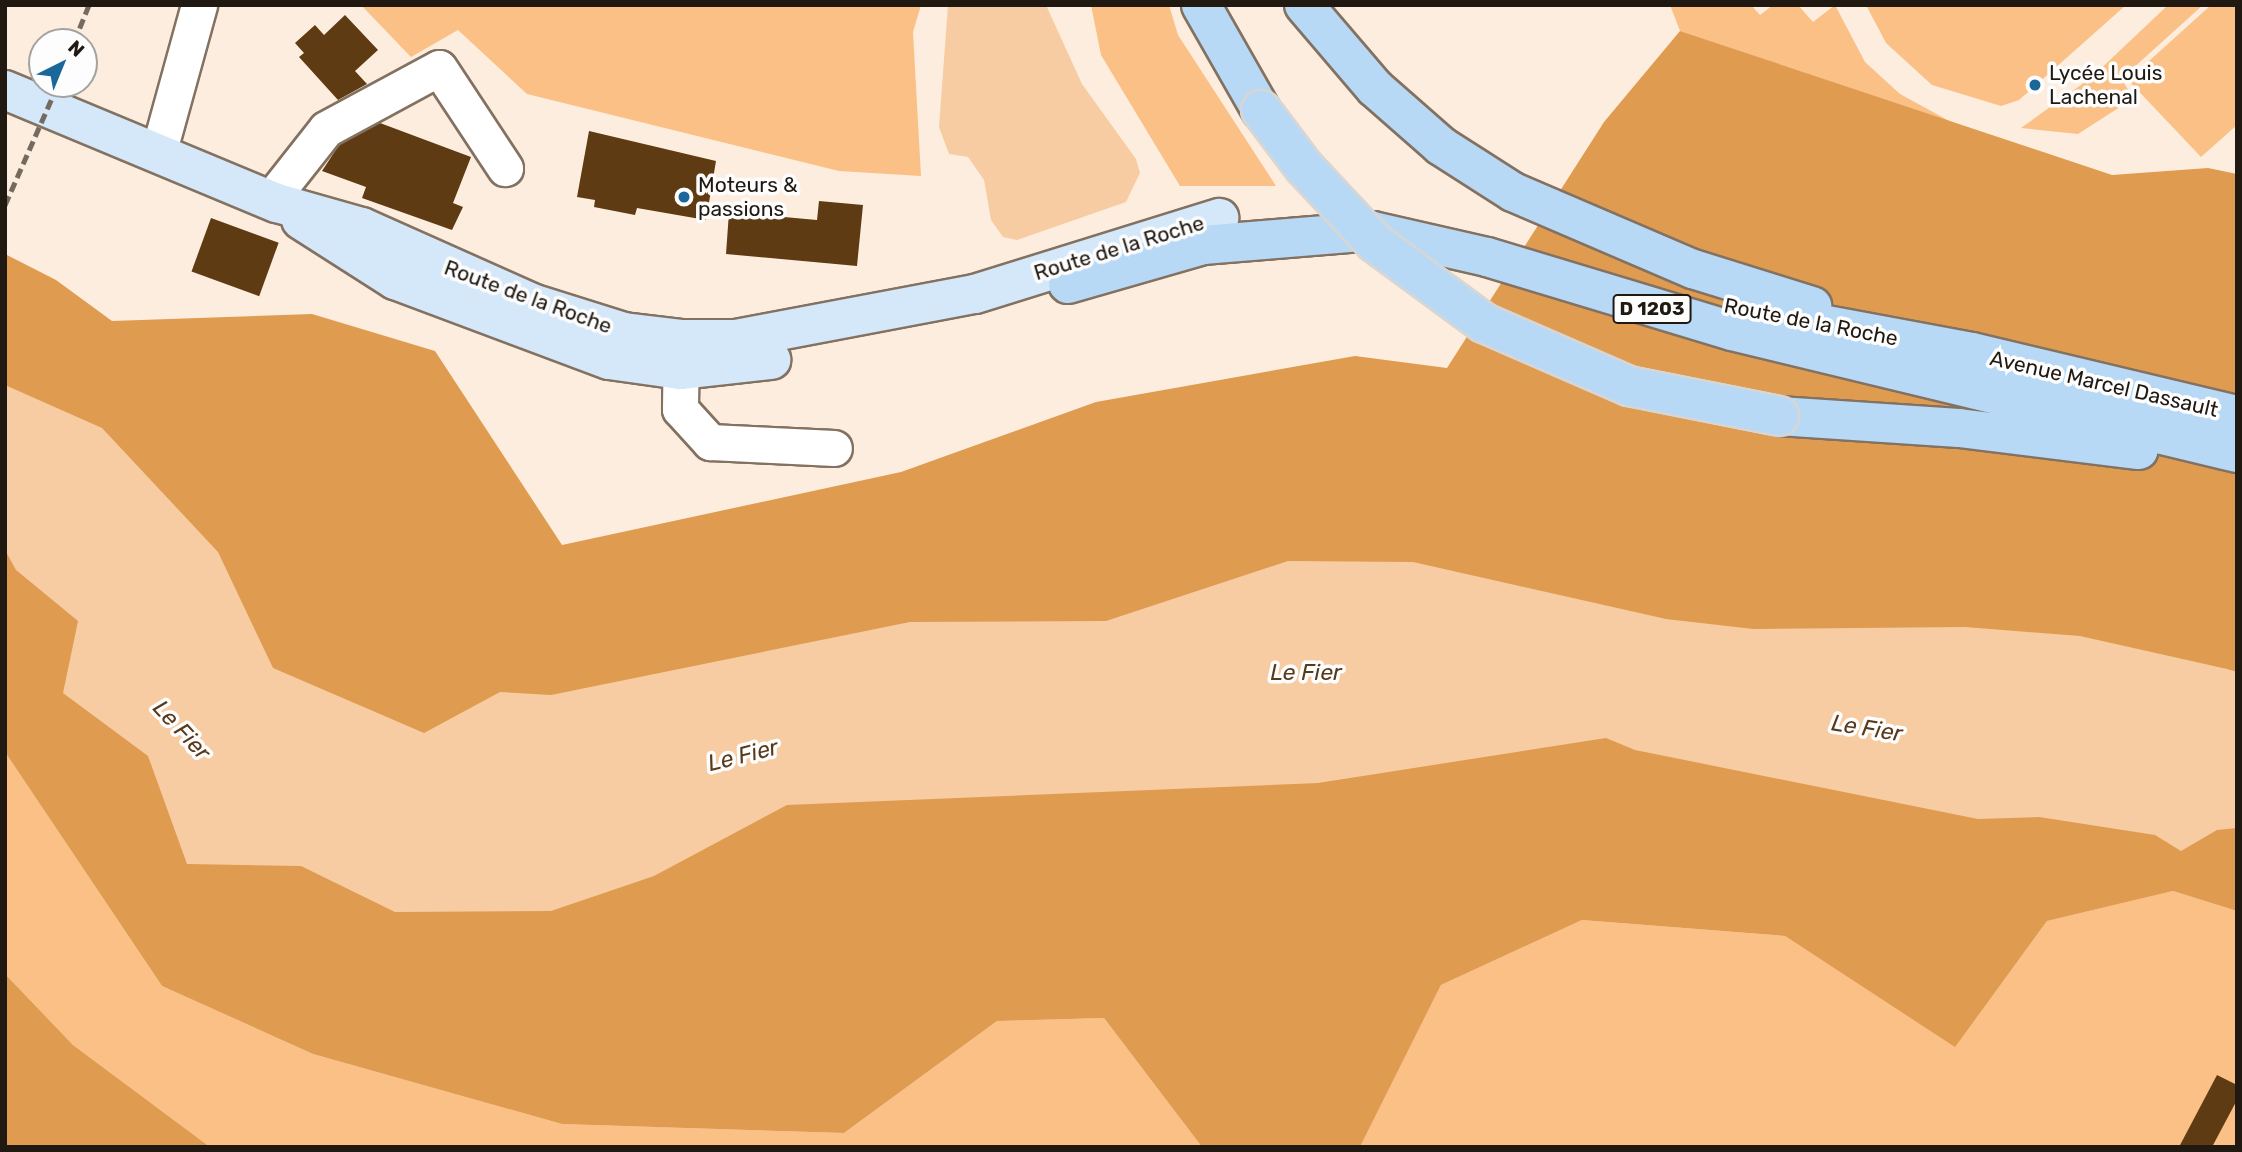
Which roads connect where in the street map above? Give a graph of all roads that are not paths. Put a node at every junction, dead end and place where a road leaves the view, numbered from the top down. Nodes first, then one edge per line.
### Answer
1 (199, 5) edge
2 (1201, 5) edge
3 (1304, 5) edge
4 (5, 90) edge
5 (158, 154) junction
6 (505, 168) dead end
7 (274, 202) junction
8 (1219, 218) joint
9 (1068, 284) joint
10 (1972, 352) junction
11 (681, 355) junction
12 (2237, 415) edge
13 (834, 448) dead end
14 (2237, 453) edge
15 (2237, 466) edge

1 - 5 lane
2 - 15 highway, bridge
3 - 10 highway, D 1203
4 - 5 main road, Route de la Roche / D 1203
5 - 7 main road, Route de la Roche / D 1203
6 - 7 lane
7 - 11 main road, Route de la Roche / D 1203
8 - 10 highway, Route de la Roche / D 1203
8 - 11 main road, Route de la Roche / D 1203
9 - 11 main road, D 1203
9 - 14 highway, Route de la Roche / D 1203
10 - 12 highway, Avenue Marcel Dassault / D 1203
11 - 13 lane

